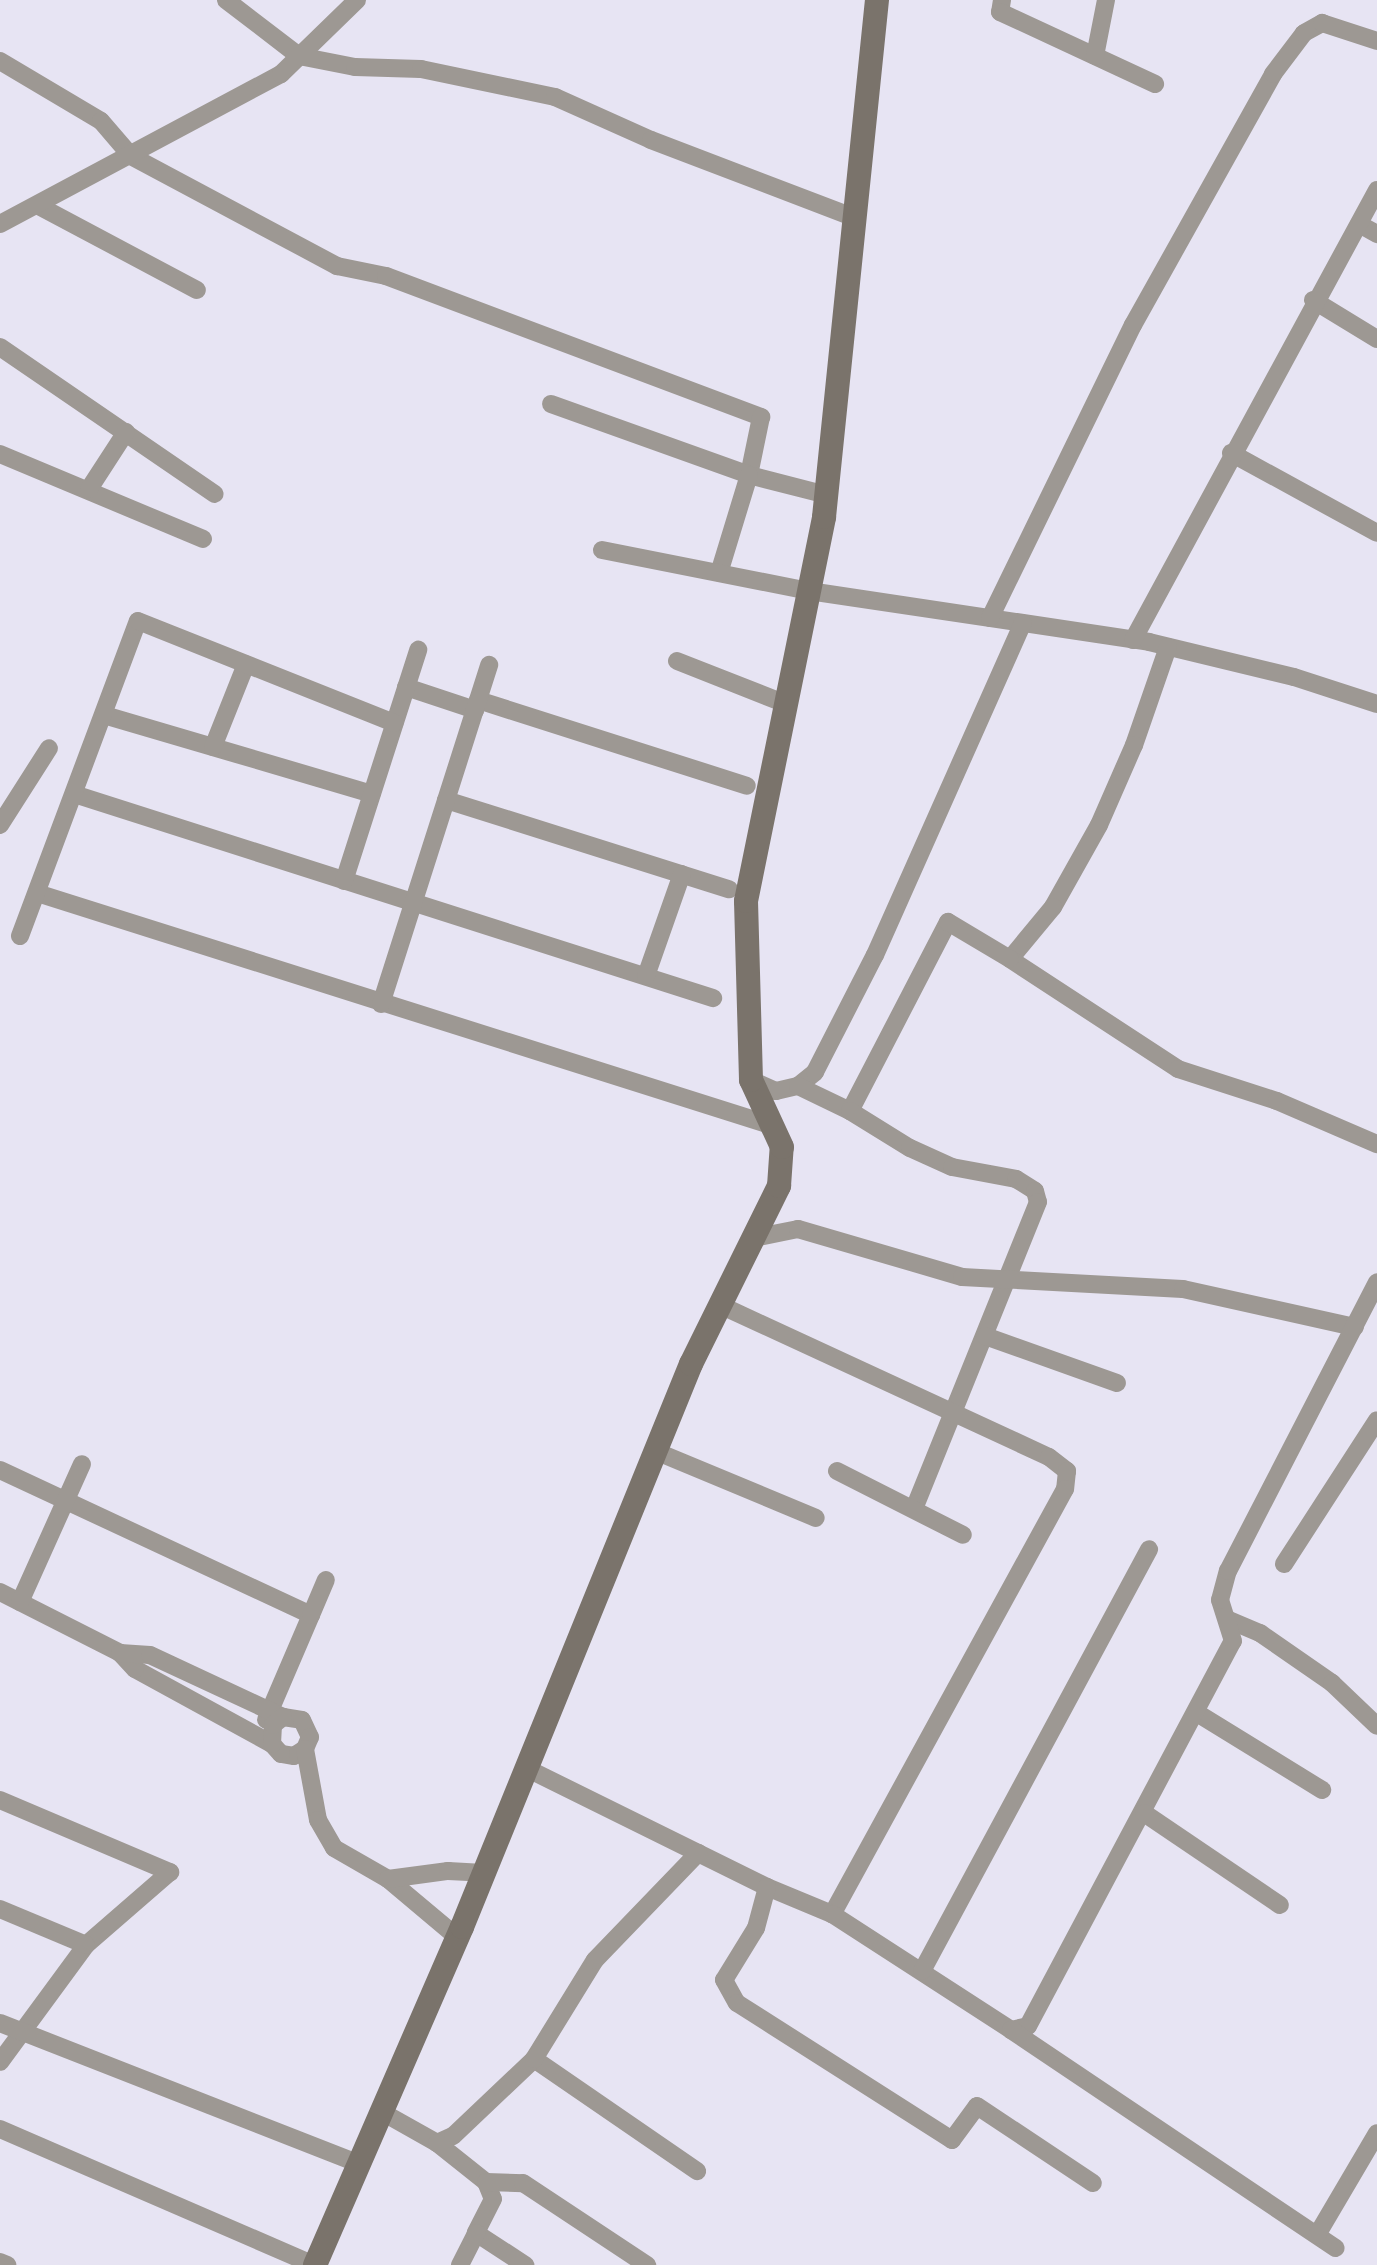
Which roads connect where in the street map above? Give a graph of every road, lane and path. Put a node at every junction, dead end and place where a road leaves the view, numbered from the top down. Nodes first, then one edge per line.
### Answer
1 (226, 0) edge
2 (357, 0) edge
3 (877, 0) edge
4 (1002, 0) edge
5 (1106, 0) edge
6 (1377, 41) edge
7 (299, 56) junction
8 (1095, 56) junction
9 (0, 61) edge
10 (1155, 84) dead end
11 (131, 156) junction
12 (1377, 190) edge
13 (37, 205) junction
14 (855, 218) junction
15 (0, 224) edge
16 (1359, 224) junction
17 (1377, 234) edge
18 (197, 290) dead end
19 (1313, 300) junction
20 (1377, 339) edge
21 (0, 347) edge
22 (551, 404) dead end
23 (126, 432) junction
24 (1231, 453) junction
25 (0, 454) edge
26 (749, 475) junction
27 (89, 489) junction
28 (215, 494) dead end
29 (827, 495) junction
30 (1377, 533) edge
31 (203, 539) dead end
32 (602, 550) dead end
33 (719, 573) junction
34 (809, 591) junction
35 (990, 618) junction
36 (1023, 623) junction
37 (1133, 640) junction
38 (1168, 647) junction
39 (418, 650) dead end
40 (677, 661) dead end
41 (246, 664) junction
42 (489, 665) dead end
43 (406, 687) junction
44 (786, 704) junction
45 (1377, 704) edge
46 (477, 705) junction
47 (104, 715) junction
48 (394, 723) junction
49 (213, 747) junction
50 (49, 748) dead end
51 (747, 786) dead end
52 (74, 794) junction
53 (372, 794) junction
54 (7, 796) edge
55 (446, 800) junction
56 (0, 825) edge
57 (682, 874) junction
58 (344, 881) junction
59 (729, 889) dead end
60 (37, 893) junction
61 (413, 903) junction
62 (20, 936) dead end
63 (1010, 959) junction
64 (646, 976) junction
65 (713, 998) dead end
66 (381, 1004) junction
67 (751, 1080) junction
68 (798, 1086) junction
69 (850, 1111) junction
70 (770, 1125) junction
71 (1377, 1144) edge
72 (753, 1238) junction
73 (1010, 1278) junction
74 (1377, 1282) edge
75 (720, 1305) junction
76 (1355, 1327) junction
77 (985, 1336) junction
78 (1117, 1383) dead end
79 (952, 1411) junction
80 (1377, 1420) edge
81 (655, 1451) junction
82 (82, 1464) dead end
83 (0, 1470) edge
84 (837, 1471) dead end
85 (66, 1500) junction
86 (914, 1509) junction
87 (816, 1518) dead end
88 (963, 1535) dead end
89 (1149, 1549) dead end
90 (1284, 1564) dead end
91 (326, 1580) dead end
92 (0, 1592) edge
93 (20, 1602) junction
94 (311, 1615) junction
95 (1229, 1620) junction
96 (120, 1653) junction
97 (1197, 1713) junction
98 (277, 1714) junction
99 (1377, 1726) edge
100 (265, 1741) junction
101 (305, 1749) junction
102 (526, 1768) junction
103 (1322, 1790) dead end
104 (0, 1800) edge
105 (1144, 1813) junction
106 (698, 1853) junction
107 (484, 1873) junction
108 (388, 1879) junction
109 (767, 1887) junction
110 (1280, 1905) dead end
111 (0, 1909) edge
112 (832, 1914) junction
113 (457, 1937) junction
114 (86, 1945) junction
115 (922, 1971) junction
116 (0, 2023) edge
117 (1011, 2030) junction
118 (26, 2033) junction
119 (534, 2059) junction
120 (0, 2062) edge
121 (382, 2112) junction
122 (0, 2129) edge
123 (1377, 2133) edge
124 (437, 2143) junction
125 (1370, 2163) edge
126 (359, 2164) junction
127 (697, 2171) dead end
128 (486, 2182) junction
129 (1093, 2183) dead end
130 (476, 2233) junction
131 (1317, 2235) junction
132 (1336, 2248) dead end
133 (0, 2262) edge
134 (7, 2265) edge
135 (315, 2265) edge
136 (460, 2265) edge
137 (525, 2265) edge
138 (647, 2265) edge

1 - 7 street
2 - 7 street
3 - 14 street
4 - 8 street
5 - 8 street
6 - 35 street
7 - 11 street
7 - 14 street
8 - 10 street
9 - 11 street
11 - 13 street
11 - 26 street
12 - 16 street
13 - 15 street
13 - 18 street
14 - 29 street
16 - 17 street
16 - 19 street
19 - 20 street
19 - 24 street
21 - 23 street
22 - 26 street
23 - 27 street
23 - 28 street
24 - 30 street
24 - 37 street
25 - 27 street
26 - 29 street
26 - 33 street
27 - 31 street
29 - 34 street
32 - 33 street
33 - 34 street
34 - 35 street
34 - 44 street
35 - 36 street
36 - 37 street
36 - 68 street
37 - 38 street
38 - 45 street
38 - 63 street
39 - 43 street
40 - 44 street
41 - 47 street
41 - 48 street
41 - 49 street
42 - 46 street
43 - 46 street
43 - 48 street
44 - 67 street
46 - 51 street
46 - 55 street
47 - 49 street
47 - 52 street
48 - 53 street
49 - 53 street
50 - 54 street
52 - 58 street
52 - 60 street
53 - 58 street
54 - 56 street
55 - 57 street
55 - 61 street
57 - 59 street
57 - 64 street
58 - 61 street
60 - 62 street
60 - 66 street
61 - 64 street
61 - 66 street
63 - 69 street
63 - 71 street
64 - 65 street
66 - 70 street
67 - 68 street
67 - 70 street
68 - 69 street
69 - 73 street
70 - 72 street
72 - 73 street
72 - 75 street
73 - 76 street
73 - 77 street
74 - 76 street
75 - 79 street
75 - 81 street
76 - 95 street
77 - 78 street
77 - 79 street
79 - 86 street
79 - 112 street
80 - 90 street
81 - 87 street
81 - 102 street
82 - 85 street
83 - 85 street
84 - 86 street
85 - 93 street
85 - 94 street
86 - 88 street
89 - 115 street
91 - 94 street
92 - 93 street
93 - 96 street
94 - 98 street
95 - 97 street
95 - 99 street
96 - 98 street
96 - 100 street
97 - 103 street
97 - 105 street
98 - 100 street
98 - 101 street
100 - 101 street
101 - 108 street
102 - 106 street
102 - 107 street
104 - 114 street
105 - 110 street
105 - 117 street
106 - 109 street
106 - 119 street
107 - 108 street
107 - 113 street
108 - 113 street
109 - 112 street
109 - 129 street
111 - 114 street
112 - 115 street
113 - 121 street
114 - 118 street
115 - 117 street
116 - 118 street
117 - 131 street
118 - 120 street
118 - 126 street
119 - 124 street
119 - 127 street
121 - 124 street
121 - 126 street
122 - 135 street
123 - 125 street
124 - 128 street
125 - 131 street
126 - 135 street
128 - 130 street
128 - 138 street
130 - 136 street
130 - 137 street
131 - 132 street
133 - 134 street

